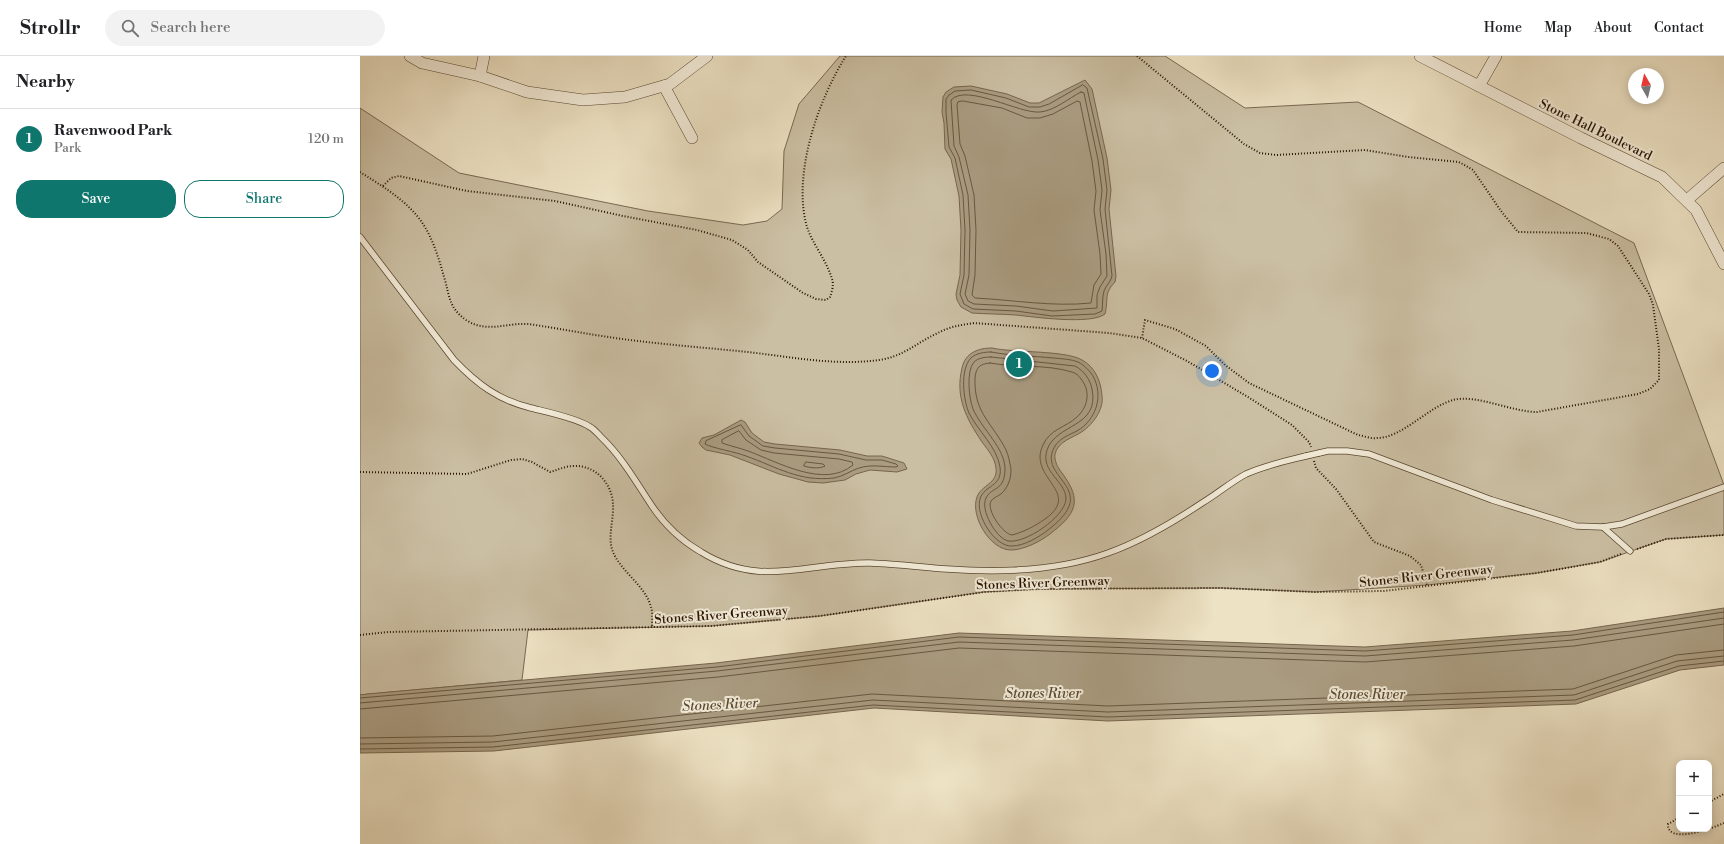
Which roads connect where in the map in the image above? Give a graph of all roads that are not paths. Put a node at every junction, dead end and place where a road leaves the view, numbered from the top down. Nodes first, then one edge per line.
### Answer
1 (410, 56) edge
2 (484, 56) edge
3 (707, 56) edge
4 (1420, 56) edge
5 (1496, 56) edge
6 (480, 76) junction
7 (664, 86) junction
8 (1479, 86) junction
9 (692, 138) dead end
10 (1724, 168) edge
11 (1687, 200) junction
12 (360, 237) edge
13 (1724, 264) edge
14 (1724, 487) edge
15 (1603, 527) junction
16 (1630, 551) road end

1 - 6 street
2 - 6 street
3 - 7 street
4 - 8 street, Stone Hall Boulevard
5 - 8 street
6 - 7 street
7 - 9 street
8 - 11 street, Stone Hall Boulevard
10 - 11 street
11 - 13 street, Stone Hall Boulevard
12 - 15 lane, bridge
14 - 15 lane
15 - 16 lane

